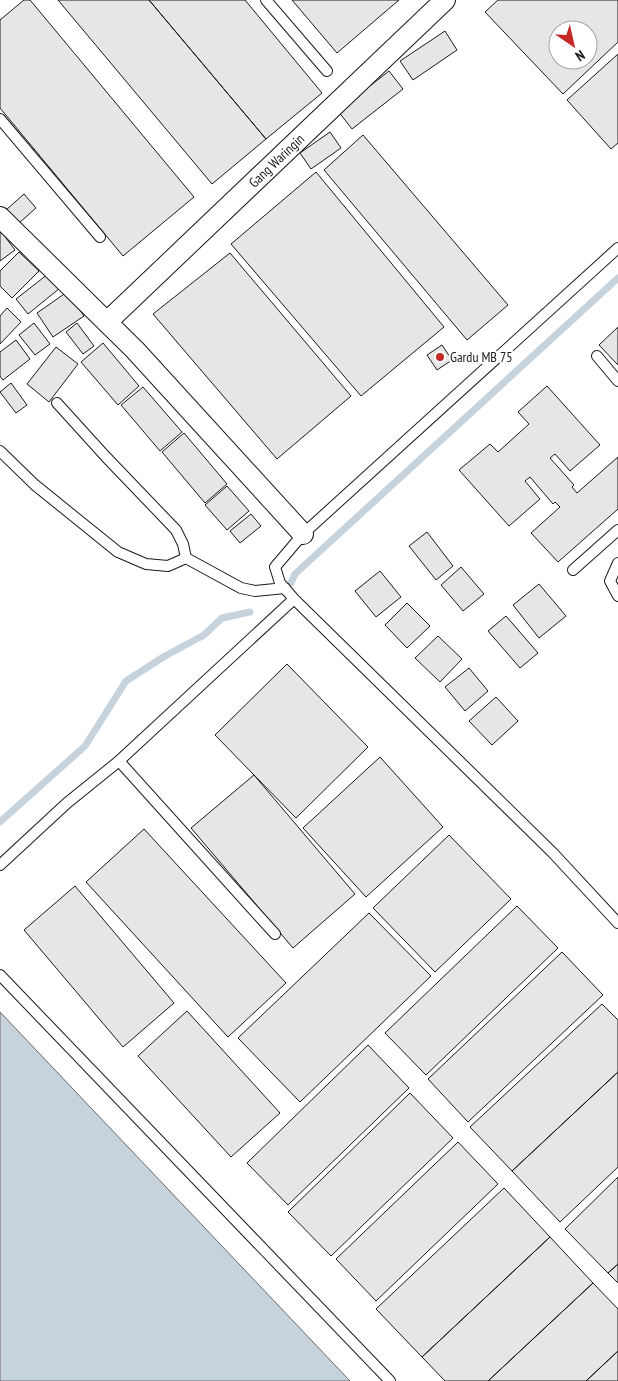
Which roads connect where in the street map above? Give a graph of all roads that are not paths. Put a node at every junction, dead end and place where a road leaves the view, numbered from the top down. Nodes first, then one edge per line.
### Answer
1 (266, 0) edge
2 (445, 0) edge
3 (327, 72) dead end
4 (0, 119) edge
5 (0, 217) edge
6 (100, 237) dead end
7 (618, 248) edge
8 (107, 322) junction
9 (597, 356) dead end
10 (618, 380) edge
11 (57, 403) dead end
12 (0, 451) edge
13 (618, 530) edge
14 (303, 534) junction
15 (186, 558) junction
16 (618, 563) edge
17 (573, 570) dead end
18 (285, 588) junction
19 (618, 596) edge
20 (294, 598) junction
21 (119, 761) junction
22 (0, 865) edge
23 (618, 922) edge
24 (275, 934) dead end
25 (0, 975) edge
26 (390, 1381) edge

1 - 3 lane
2 - 8 street, Gang Waringin
4 - 6 lane
5 - 8 street
7 - 14 lane
8 - 14 street
9 - 10 lane
11 - 15 lane
12 - 15 lane
13 - 17 lane
14 - 18 lane
15 - 18 lane
16 - 19 lane
18 - 20 lane
20 - 21 lane
20 - 23 lane
21 - 22 lane
21 - 24 lane
25 - 26 lane

